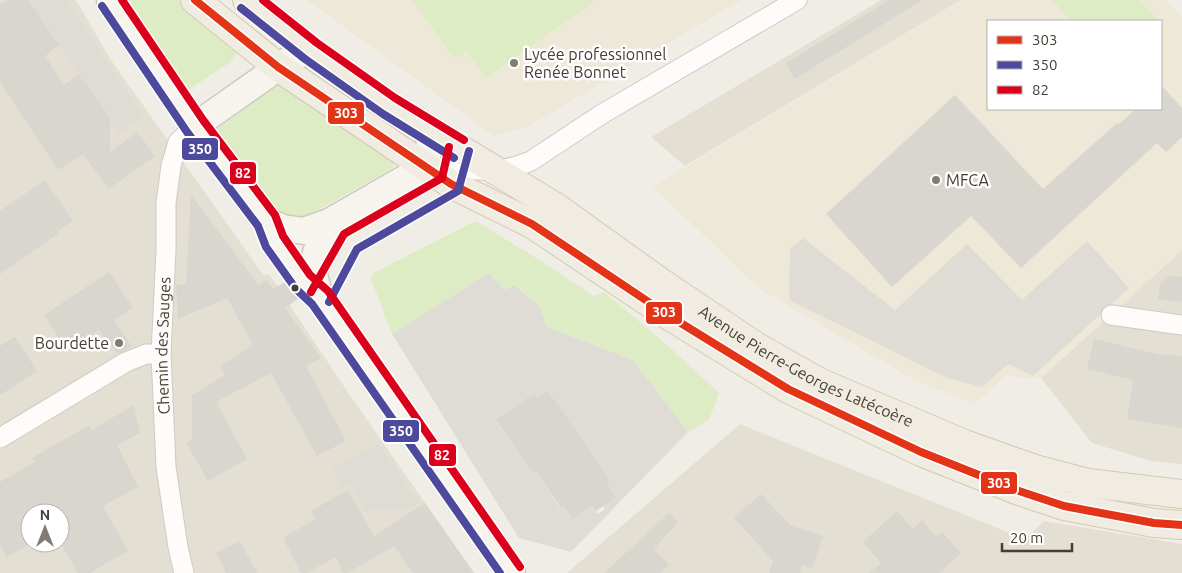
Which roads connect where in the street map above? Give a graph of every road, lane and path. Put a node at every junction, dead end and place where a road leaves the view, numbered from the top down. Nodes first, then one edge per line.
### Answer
1 (110, 0) edge
2 (196, 0) edge
3 (247, 0) edge
4 (798, 0) edge
5 (311, 51) junction
6 (278, 66) junction
7 (195, 126) junction
8 (432, 132) junction
9 (425, 167) junction
10 (496, 172) junction
11 (267, 221) junction
12 (329, 222) junction
13 (320, 297) junction
14 (1111, 315) dead end
15 (1182, 325) edge
16 (161, 354) junction
17 (0, 438) edge
18 (1182, 494) edge
19 (1182, 525) edge
20 (184, 573) edge
21 (512, 573) edge

1 - 7 main road
2 - 6 main road, Avenue Pierre-Georges Latécoère
3 - 5 main road, Avenue Pierre-Georges Latécoère
4 - 10 street
5 - 6 main road
5 - 8 main road, Avenue Pierre-Georges Latécoère
6 - 7 main road
6 - 9 main road, Avenue Pierre-Georges Latécoère
7 - 11 main road
7 - 16 street, Chemin des Sauges
8 - 9 main road
8 - 10 main road, Avenue Pierre-Georges Latécoère
9 - 10 street
9 - 12 main road
9 - 19 main road, Avenue Pierre-Georges Latécoère
10 - 18 main road, Avenue Pierre-Georges Latécoère
11 - 12 main road
11 - 13 main road
12 - 13 main road
13 - 21 main road
14 - 15 street
16 - 17 street
16 - 20 street, Chemin des Sauges

